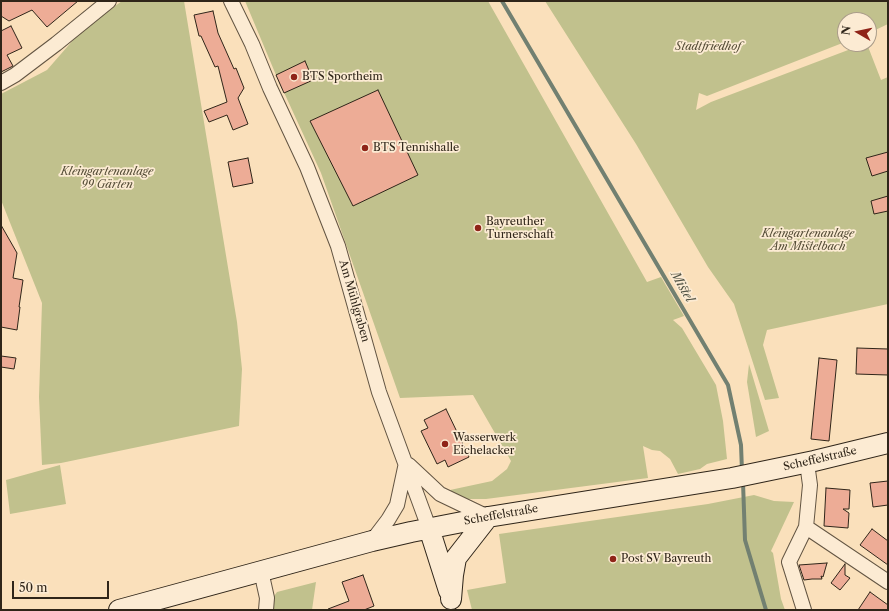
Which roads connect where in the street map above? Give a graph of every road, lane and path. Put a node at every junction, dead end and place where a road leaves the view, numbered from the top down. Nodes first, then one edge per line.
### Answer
1 (109, 1) edge
2 (231, 1) edge
3 (1, 83) edge
4 (888, 443) edge
5 (406, 463) junction
6 (808, 463) junction
7 (488, 516) junction
8 (806, 527) junction
9 (430, 528) junction
10 (372, 541) junction
11 (261, 571) junction
12 (888, 582) edge
13 (453, 604) edge
14 (119, 610) edge
15 (266, 610) edge
16 (804, 610) edge

1 - 3 street
2 - 5 street, Am Mühlgraben
4 - 6 main road, Scheffelstraße
5 - 7 street
5 - 9 street, Am Mühlgraben
5 - 10 street
6 - 7 main road, Scheffelstraße
6 - 8 street
7 - 9 main road, Scheffelstraße
7 - 13 main road
8 - 12 street
8 - 16 street
9 - 10 main road, Scheffelstraße
9 - 13 main road, Am Mühlgraben
10 - 11 main road, Scheffelstraße
11 - 14 main road, Scheffelstraße
11 - 15 street

